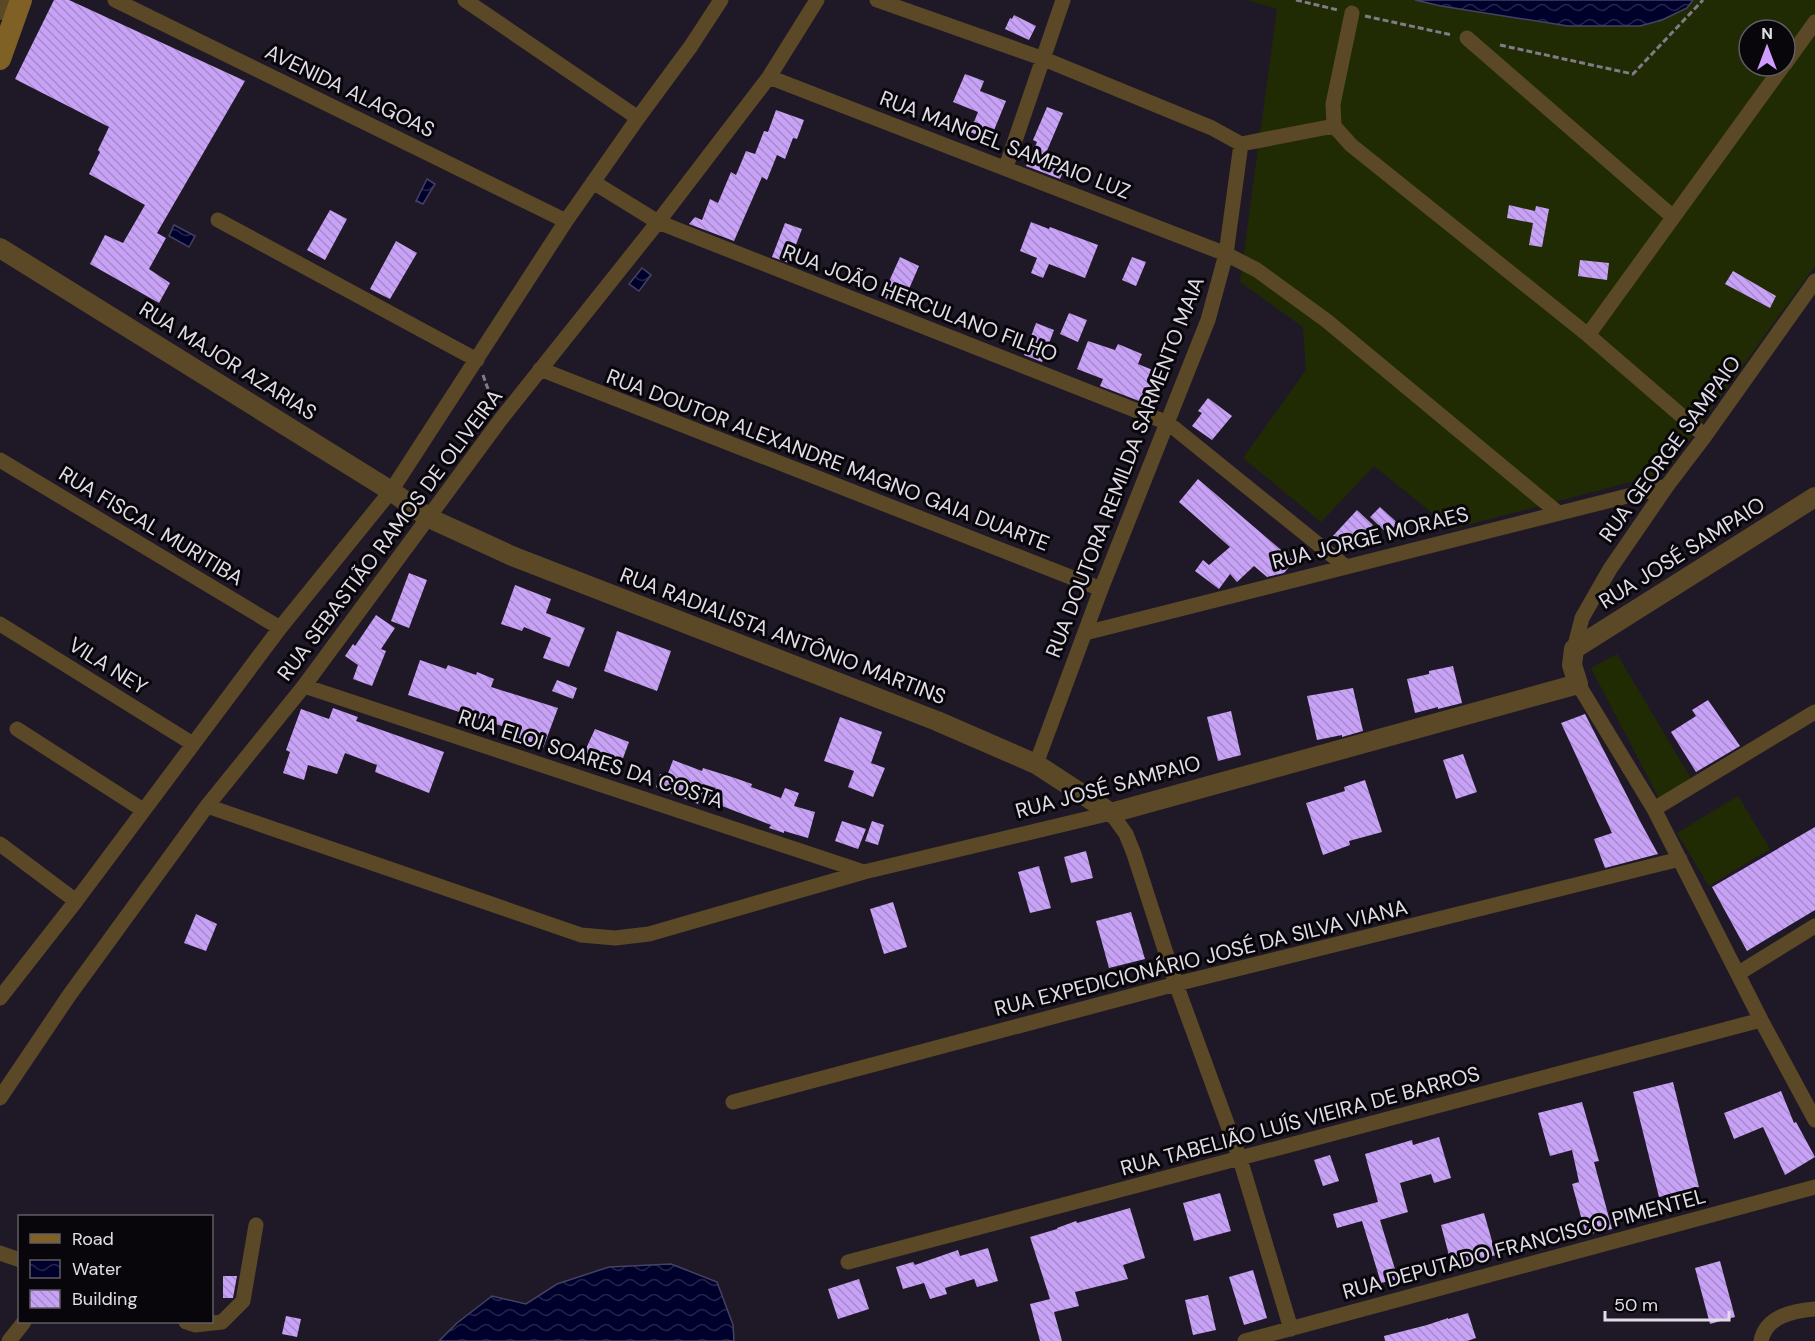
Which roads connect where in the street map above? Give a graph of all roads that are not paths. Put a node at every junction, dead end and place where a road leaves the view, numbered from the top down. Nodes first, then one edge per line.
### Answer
1 (12, 0) edge
2 (21, 0) edge
3 (115, 0) edge
4 (465, 0) edge
5 (721, 0) edge
6 (817, 0) edge
7 (877, 0) edge
8 (1064, 0) edge
9 (0, 10) edge
10 (1352, 13) road end
11 (1815, 22) edge
12 (1467, 38) road end
13 (1797, 47) edge
14 (0, 59) edge
15 (1044, 59) junction
16 (769, 77) junction
17 (1775, 78) edge
18 (638, 118) junction
19 (1335, 126) junction
20 (1241, 144) junction
21 (1006, 167) junction
22 (593, 182) junction
23 (1673, 217) junction
24 (218, 220) dead end
25 (566, 221) junction
26 (658, 222) junction
27 (0, 248) edge
28 (1226, 254) junction
29 (1815, 281) edge
30 (1588, 335) junction
31 (477, 360) junction
32 (540, 369) junction
33 (1168, 423) junction
34 (1705, 436) junction
35 (0, 460) edge
36 (1667, 486) junction
37 (391, 491) junction
38 (1815, 497) edge
39 (1557, 512) junction
40 (429, 518) junction
41 (1345, 566) junction
42 (1101, 589) junction
43 (0, 624) edge
44 (280, 628) junction
45 (1085, 633) junction
46 (1574, 649) junction
47 (1578, 684) junction
48 (304, 686) junction
49 (1815, 712) edge
50 (17, 729) dead end
51 (193, 744) junction
52 (1036, 764) junction
53 (207, 806) junction
54 (1654, 809) junction
55 (143, 810) junction
56 (1111, 813) junction
57 (0, 844) edge
58 (1680, 859) junction
59 (864, 872) junction
60 (76, 901) junction
61 (1815, 926) edge
62 (1739, 974) junction
63 (1176, 984) junction
64 (0, 998) edge
65 (1761, 1020) junction
66 (0, 1098) edge
67 (733, 1102) dead end
68 (1815, 1120) edge
69 (1240, 1159) junction
70 (1815, 1188) edge
71 (256, 1225) dead end
72 (0, 1253) edge
73 (18, 1259) edge
74 (849, 1262) dead end
75 (1815, 1309) edge
76 (23, 1323) edge
77 (189, 1323) edge
78 (213, 1323) edge
79 (213, 1323) edge
80 (1292, 1329) junction
81 (1761, 1338) edge
82 (9, 1341) edge
83 (1245, 1341) edge

1 - 9 street
2 - 14 main road
3 - 25 street, AVENIDA ALAGOAS
4 - 18 street
5 - 18 street, RUA SEBASTIÃO RAMOS DE OLIVEIRA
6 - 16 street, RUA SEBASTIÃO RAMOS DE OLIVEIRA
7 - 15 street
8 - 15 street
10 - 19 street
11 - 13 street
12 - 23 street
15 - 20 street
15 - 21 street
16 - 21 street, RUA MANOEL SAMPAIO LUZ
16 - 26 street, RUA SEBASTIÃO RAMOS DE OLIVEIRA
17 - 23 street
18 - 22 street, RUA SEBASTIÃO RAMOS DE OLIVEIRA
19 - 20 street
19 - 30 street
20 - 28 street, RUA DOUTORA REMILDA SARMENTO MAIA
21 - 28 street, RUA MANOEL SAMPAIO LUZ
22 - 25 street, RUA SEBASTIÃO RAMOS DE OLIVEIRA
22 - 26 street, RUA JOÃO HERCULANO FILHO
23 - 30 street
24 - 31 street
25 - 31 street, RUA SEBASTIÃO RAMOS DE OLIVEIRA
26 - 32 street, RUA SEBASTIÃO RAMOS DE OLIVEIRA
26 - 33 street, RUA JOÃO HERCULANO FILHO
27 - 37 street, RUA MAJOR AZARIAS
28 - 33 street, RUA DOUTORA REMILDA SARMENTO MAIA
28 - 39 street, RUA MANOEL SAMPAIO LUZ
29 - 34 street, RUA GEORGE SAMPAIO
30 - 34 street
31 - 37 street, RUA SEBASTIÃO RAMOS DE OLIVEIRA
32 - 40 street, RUA SEBASTIÃO RAMOS DE OLIVEIRA
32 - 42 street, RUA DOUTOR ALEXANDRE MAGNO GAIA DUARTE
33 - 41 street, RUA JOÃO HERCULANO FILHO
33 - 42 street, RUA DOUTORA REMILDA SARMENTO MAIA
34 - 36 street, RUA GEORGE SAMPAIO
35 - 44 street, RUA FISCAL MURITIBA
36 - 39 street, RUA JORGE MORAES
36 - 46 street, RUA GEORGE SAMPAIO
37 - 40 street, RUA MAJOR AZARIAS
37 - 44 street, RUA SEBASTIÃO RAMOS DE OLIVEIRA
38 - 46 street, RUA JOSÉ SAMPAIO
39 - 41 street, RUA JORGE MORAES
40 - 48 street, RUA SEBASTIÃO RAMOS DE OLIVEIRA
40 - 52 street, RUA RADIALISTA ANTÔNIO MARTINS
41 - 45 street, RUA JORGE MORAES
42 - 45 street, RUA DOUTORA REMILDA SARMENTO MAIA
43 - 51 street, VILA NEY
44 - 51 street, RUA SEBASTIÃO RAMOS DE OLIVEIRA
45 - 52 street, RUA DOUTORA REMILDA SARMENTO MAIA
46 - 47 street
47 - 54 street
47 - 56 street, RUA JOSÉ SAMPAIO
48 - 53 street, RUA SEBASTIÃO RAMOS DE OLIVEIRA
48 - 59 street, RUA ELOI SOARES DA COSTA
49 - 54 street
50 - 55 street
51 - 55 street, RUA SEBASTIÃO RAMOS DE OLIVEIRA
52 - 56 street, RUA RADIALISTA ANTÔNIO MARTINS
53 - 59 street, RUA JOSÉ SAMPAIO
53 - 66 street, RUA SEBASTIÃO RAMOS DE OLIVEIRA
54 - 58 street
55 - 60 street, RUA SEBASTIÃO RAMOS DE OLIVEIRA
56 - 59 street, RUA JOSÉ SAMPAIO
56 - 63 street
57 - 60 street
58 - 62 street
58 - 63 street, RUA EXPEDICIONÁRIO JOSÉ DA SILVA VIANA
60 - 64 street, RUA SEBASTIÃO RAMOS DE OLIVEIRA
61 - 62 street
62 - 65 street
63 - 67 street, RUA EXPEDICIONÁRIO JOSÉ DA SILVA VIANA
63 - 69 street
65 - 68 street
65 - 69 street, RUA TABELIÃO LUÍS VIEIRA DE BARROS
69 - 74 street, RUA TABELIÃO LUÍS VIEIRA DE BARROS
69 - 80 street
70 - 80 street, RUA DEPUTADO FRANCISCO PIMENTEL
71 - 79 street
72 - 73 street
75 - 81 street
76 - 82 street
77 - 78 street
80 - 83 street, RUA DEPUTADO FRANCISCO PIMENTEL

